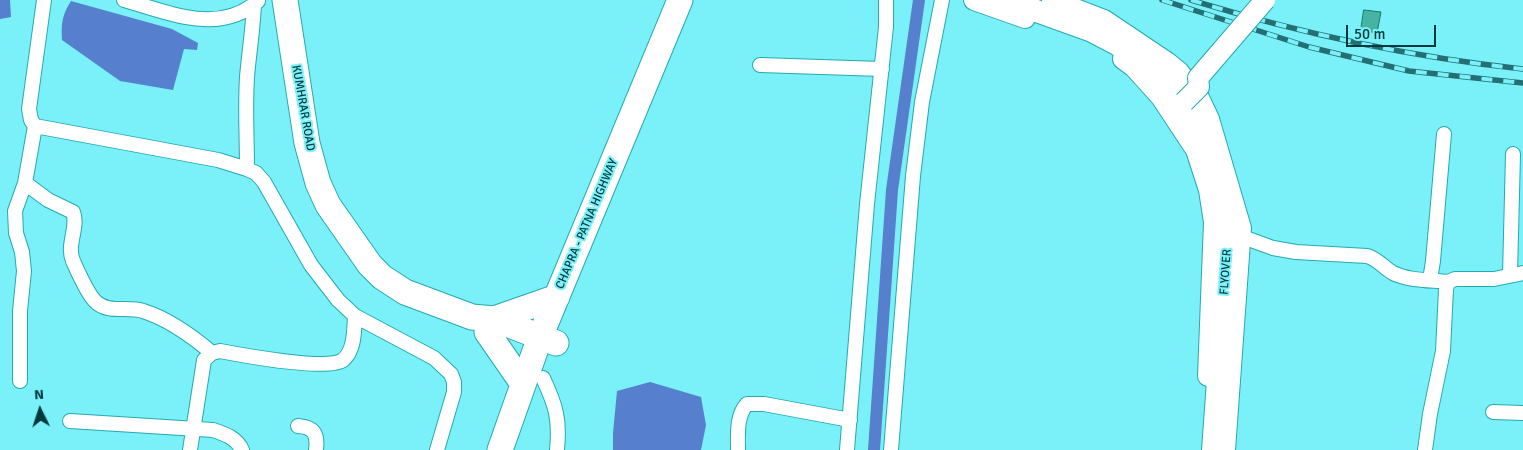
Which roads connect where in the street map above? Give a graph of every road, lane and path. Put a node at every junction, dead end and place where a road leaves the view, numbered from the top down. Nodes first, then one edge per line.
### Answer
1 (44, 0) edge
2 (124, 0) edge
3 (286, 0) edge
4 (680, 0) edge
5 (693, 0) edge
6 (886, 0) edge
7 (942, 0) edge
8 (974, 0) edge
9 (1006, 0) edge
10 (1052, 0) edge
11 (1265, 0) edge
12 (256, 2) edge
13 (760, 65) dead end
14 (882, 69) junction
15 (1180, 96) junction
16 (35, 126) junction
17 (1444, 134) dead end
18 (1513, 154) dead end
19 (247, 169) junction
20 (25, 183) junction
21 (1517, 211) edge
22 (1240, 236) junction
23 (1516, 274) edge
24 (1430, 280) junction
25 (1448, 282) junction
26 (556, 297) junction
27 (355, 316) junction
28 (484, 323) junction
29 (212, 353) junction
30 (542, 358) junction
31 (20, 381) dead end
32 (1493, 412) dead end
33 (1523, 414) edge
34 (850, 420) junction
35 (70, 421) dead end
36 (298, 426) dead end
37 (193, 428) junction
38 (190, 450) edge
39 (242, 450) edge
40 (316, 450) edge
41 (437, 450) edge
42 (500, 450) edge
43 (517, 450) edge
44 (557, 450) edge
45 (738, 450) edge
46 (847, 450) edge
47 (891, 450) edge
48 (1203, 450) edge
49 (1213, 450) edge
50 (1225, 450) edge
51 (1425, 450) edge

1 - 16 street
2 - 12 street
3 - 28 highway, KUMHRAR ROAD
4 - 26 highway, CHAPRA - PATNA HIGHWAY
5 - 30 highway, CHAPRA - PATNA HIGHWAY
6 - 14 street
7 - 47 street
8 - 48 street
9 - 15 main road, FLYOVER
10 - 22 street
11 - 15 street, bridge
12 - 19 street
13 - 14 street
14 - 34 street
15 - 49 main road, FLYOVER
16 - 19 street
16 - 20 street
17 - 24 street
18 - 21 street
19 - 27 street
20 - 29 street
20 - 31 street
21 - 23 street
22 - 24 street
22 - 50 street
23 - 25 street
24 - 25 street
25 - 51 street
26 - 28 highway
26 - 30 highway, CHAPRA - PATNA HIGHWAY
27 - 29 street
27 - 41 street
28 - 30 highway
28 - 30 highway, KUMHRAR ROAD
29 - 37 street
30 - 42 highway, CHAPRA - PATNA HIGHWAY
30 - 43 highway, CHAPRA - PATNA HIGHWAY
30 - 44 street
32 - 33 street
34 - 45 street
34 - 46 street
35 - 37 street
36 - 40 street
37 - 38 street
37 - 39 street

